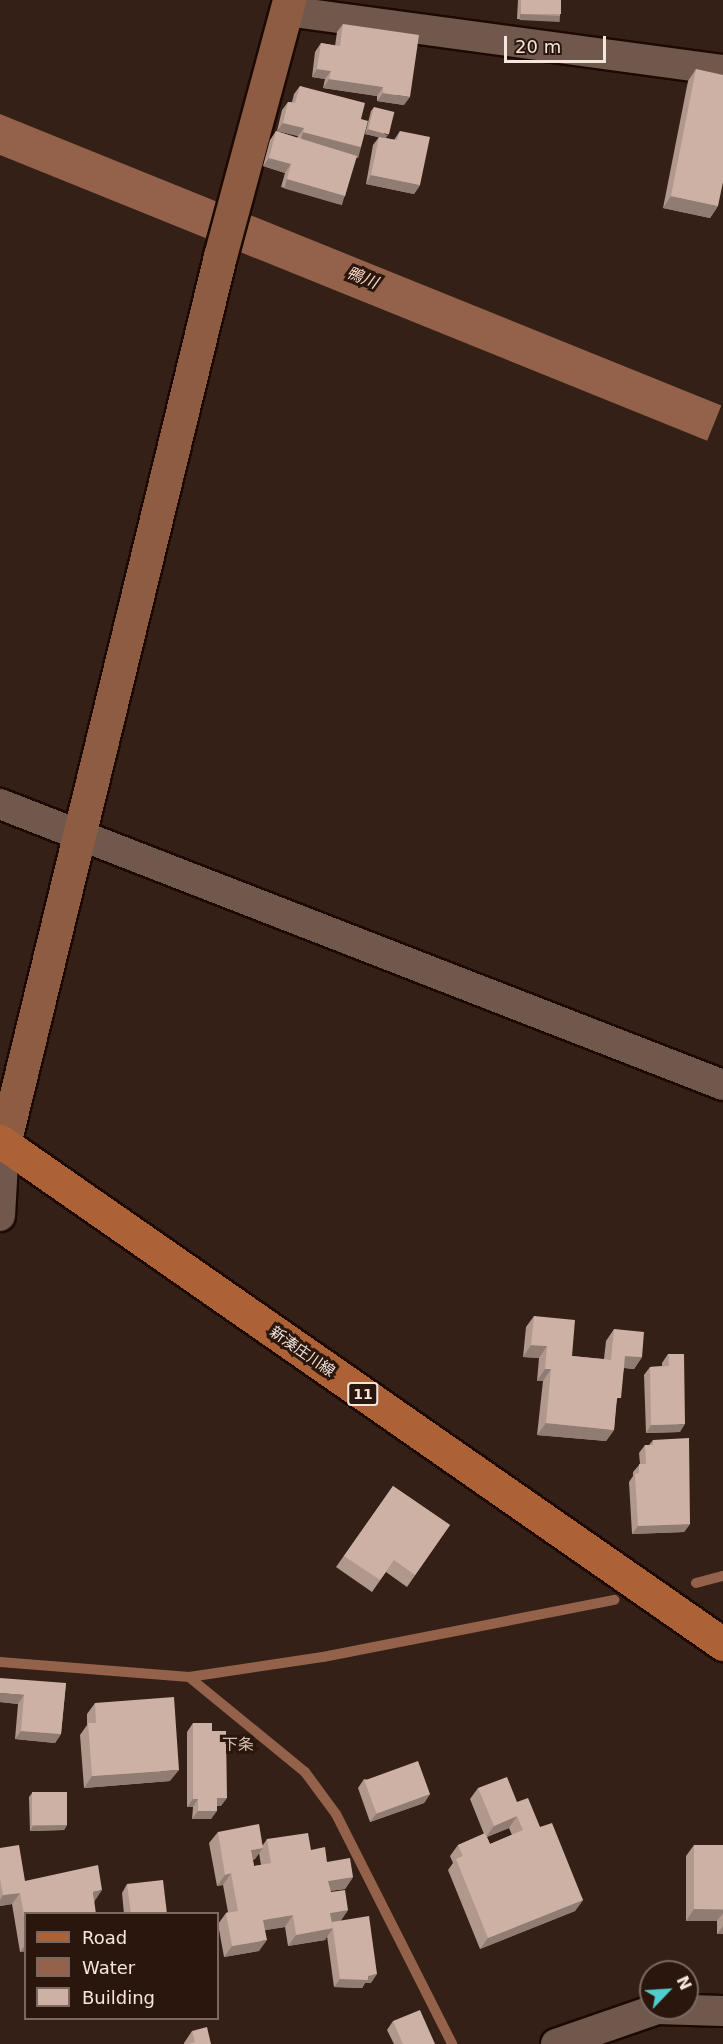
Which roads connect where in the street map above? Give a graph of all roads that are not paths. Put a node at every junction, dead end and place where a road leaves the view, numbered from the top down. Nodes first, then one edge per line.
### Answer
1 (287, 5) edge
2 (723, 70) edge
3 (0, 804) edge
4 (77, 836) junction
5 (723, 1085) edge
6 (2, 1143) edge
7 (0, 1216) edge
8 (723, 1644) edge
9 (723, 2011) edge
10 (588, 2039) edge
11 (556, 2044) edge

1 - 2 street
1 - 4 street
3 - 4 street
4 - 5 street
4 - 6 street
6 - 7 street
6 - 8 main road, 新湊庄川線 / 11
9 - 10 street
10 - 11 street

